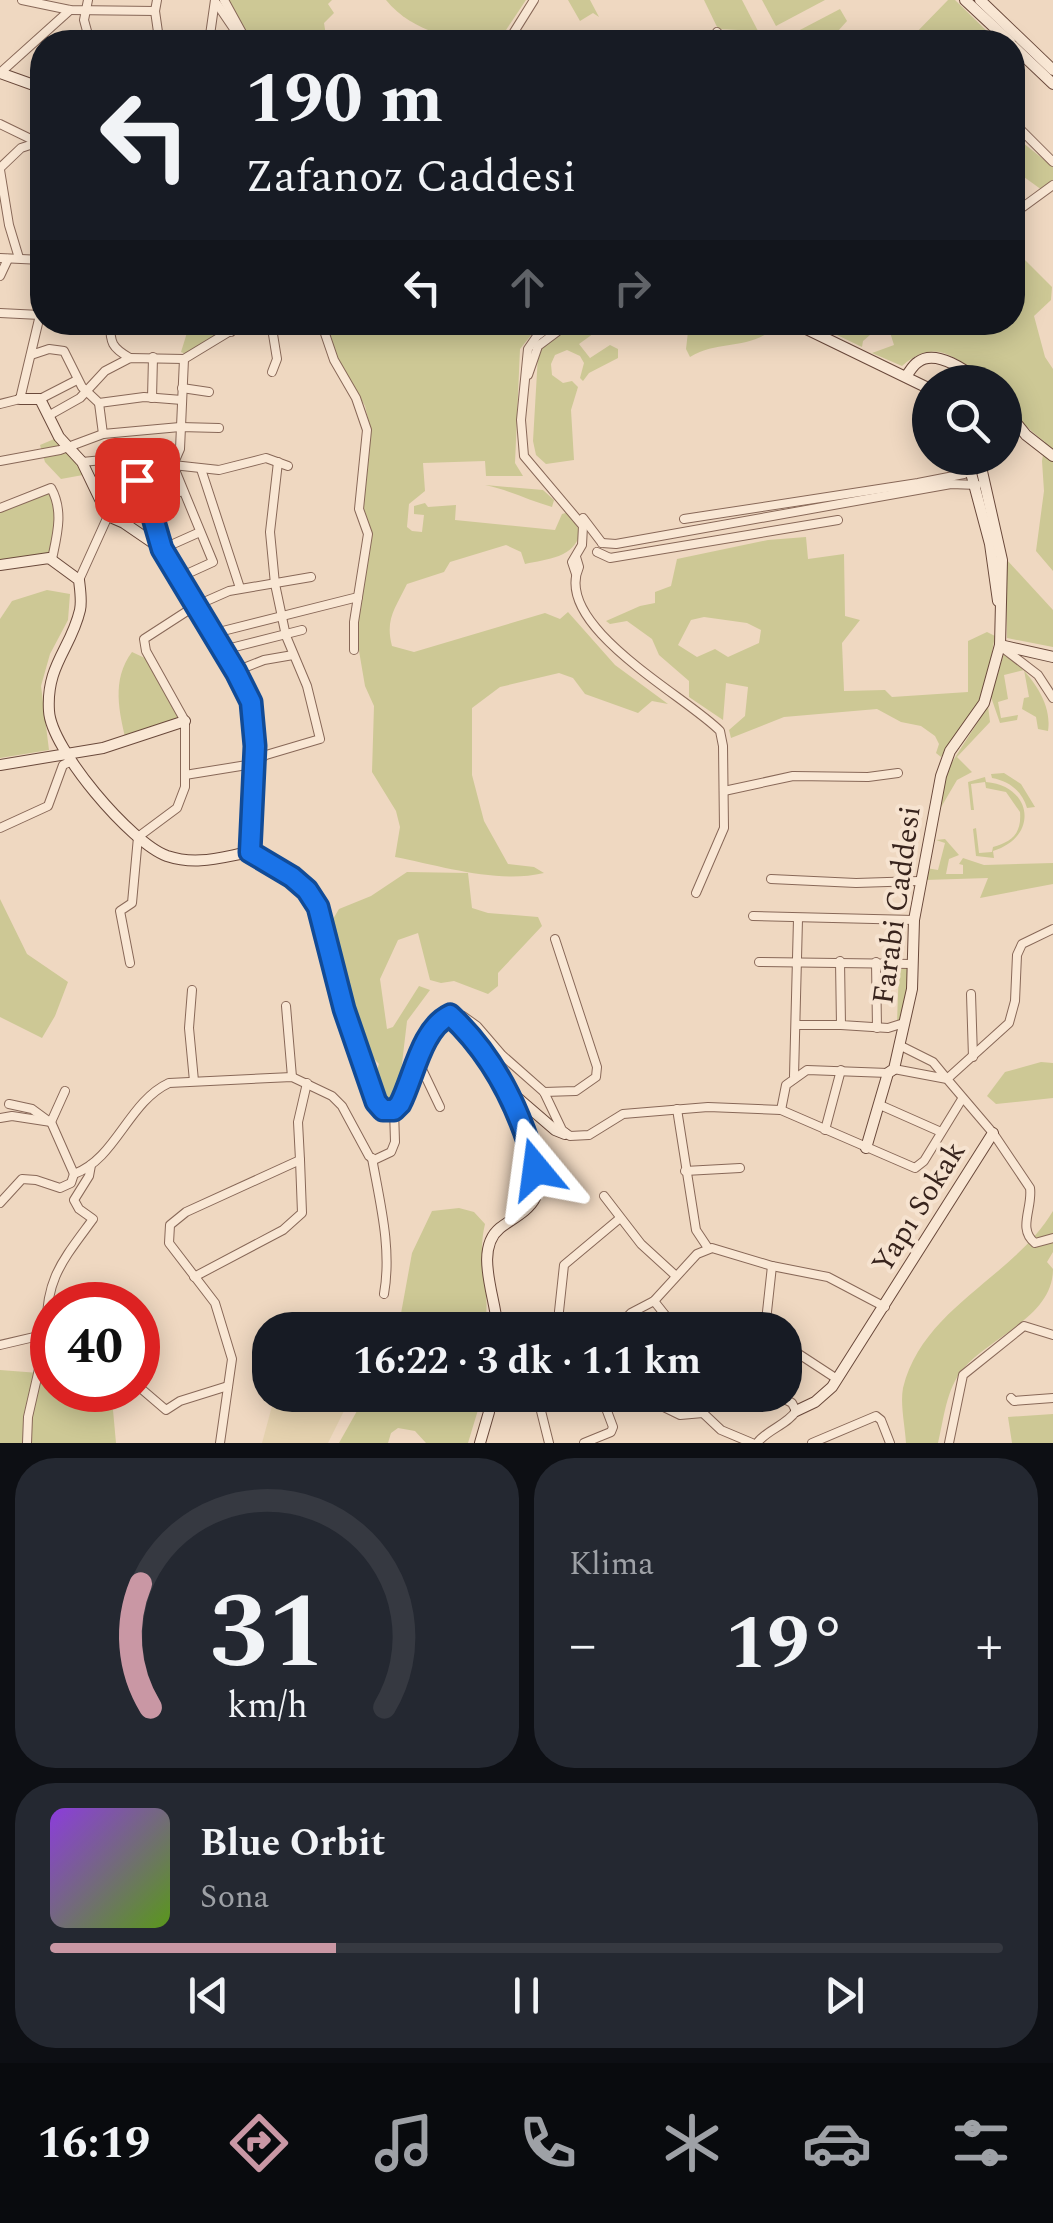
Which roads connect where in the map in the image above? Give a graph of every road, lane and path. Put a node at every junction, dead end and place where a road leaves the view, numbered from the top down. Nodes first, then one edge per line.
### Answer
1 (22, 0) edge
2 (157, 0) edge
3 (534, 0) edge
4 (965, 0) edge
5 (980, 0) edge
6 (219, 1) edge
7 (87, 5) edge
8 (70, 10) junction
9 (154, 11) junction
10 (48, 30) edge
11 (87, 30) edge
12 (158, 30) edge
13 (212, 30) edge
14 (237, 30) edge
15 (515, 30) edge
16 (996, 30) edge
17 (1011, 30) edge
18 (1025, 43) edge
19 (30, 46) edge
20 (1025, 57) edge
21 (1053, 70) edge
22 (0, 73) edge
23 (30, 84) edge
24 (1053, 84) edge
25 (0, 124) edge
26 (1025, 135) edge
27 (30, 138) edge
28 (30, 146) edge
29 (1053, 162) edge
30 (0, 169) edge
31 (1053, 185) edge
32 (1025, 205) edge
33 (4, 258) edge
34 (20, 258) junction
35 (30, 259) edge
36 (0, 276) edge
37 (0, 314) edge
38 (30, 315) edge
39 (36, 335) edge
40 (110, 335) edge
41 (226, 335) edge
42 (273, 335) edge
43 (325, 335) edge
44 (538, 335) edge
45 (552, 335) edge
46 (820, 335) edge
47 (31, 354) junction
48 (153, 357) junction
49 (130, 358) junction
50 (184, 359) junction
51 (915, 365) edge
52 (953, 365) edge
53 (912, 368) edge
54 (272, 372) dead end
55 (906, 375) junction
56 (912, 378) edge
57 (77, 380) junction
58 (182, 388) junction
59 (87, 392) junction
60 (208, 392) dead end
61 (152, 398) junction
62 (20, 399) junction
63 (40, 399) junction
64 (182, 400) junction
65 (99, 402) junction
66 (0, 404) edge
67 (48, 416) junction
68 (180, 427) junction
69 (218, 428) dead end
70 (1022, 430) edge
71 (104, 434) junction
72 (69, 448) junction
73 (1053, 456) edge
74 (126, 457) junction
75 (0, 461) edge
76 (82, 462) junction
77 (278, 462) junction
78 (173, 465) junction
79 (288, 466) dead end
80 (201, 469) junction
81 (938, 475) edge
82 (979, 475) edge
83 (981, 483) junction
84 (182, 491) junction
85 (149, 504) junction
86 (0, 508) edge
87 (108, 516) junction
88 (684, 519) dead end
89 (838, 520) dead end
90 (200, 532) junction
91 (601, 540) junction
92 (162, 549) junction
93 (584, 550) junction
94 (52, 559) junction
95 (0, 565) edge
96 (311, 576) dead end
97 (180, 577) junction
98 (80, 580) junction
99 (275, 584) junction
100 (240, 588) junction
101 (358, 597) junction
102 (195, 606) junction
103 (282, 616) junction
104 (302, 630) dead end
105 (212, 634) junction
106 (286, 636) junction
107 (1000, 645) junction
108 (223, 650) junction
109 (354, 650) dead end
110 (294, 655) junction
111 (1053, 658) edge
112 (236, 672) junction
113 (1053, 698) edge
114 (185, 721) junction
115 (70, 758) junction
116 (253, 764) junction
117 (0, 765) edge
118 (898, 773) dead end
119 (185, 775) junction
120 (724, 791) junction
121 (0, 828) edge
122 (138, 837) junction
123 (250, 852) junction
124 (771, 879) dead end
125 (919, 881) junction
126 (696, 892) dead end
127 (752, 916) dead end
128 (798, 919) junction
129 (914, 920) junction
130 (1053, 929) edge
131 (554, 939) dead end
132 (797, 960) junction
133 (758, 962) dead end
134 (840, 962) junction
135 (876, 962) junction
136 (130, 964) dead end
137 (913, 964) junction
138 (192, 990) dead end
139 (970, 994) dead end
140 (286, 1006) dead end
141 (450, 1015) junction
142 (904, 1023) junction
143 (841, 1024) junction
144 (796, 1025) junction
145 (877, 1028) junction
146 (899, 1044) junction
147 (973, 1056) junction
148 (418, 1063) junction
149 (842, 1070) junction
150 (891, 1071) junction
151 (794, 1076) junction
152 (292, 1077) junction
153 (947, 1079) junction
154 (194, 1081) junction
155 (307, 1083) junction
156 (504, 1085) junction
157 (65, 1090) dead end
158 (544, 1092) junction
159 (962, 1099) junction
160 (9, 1104) dead end
161 (880, 1105) junction
162 (440, 1107) dead end
163 (677, 1109) junction
164 (394, 1110) junction
165 (781, 1110) junction
166 (0, 1118) edge
167 (50, 1122) junction
168 (825, 1130) junction
169 (942, 1132) junction
170 (993, 1133) junction
171 (564, 1134) junction
172 (866, 1148) junction
173 (372, 1158) junction
174 (300, 1160) junction
175 (91, 1165) junction
176 (740, 1168) dead end
177 (685, 1171) junction
178 (74, 1174) junction
179 (604, 1196) dead end
180 (0, 1203) edge
181 (619, 1218) junction
182 (1053, 1238) edge
183 (708, 1248) junction
184 (772, 1266) junction
185 (676, 1276) junction
186 (194, 1277) junction
187 (52, 1282) edge
188 (384, 1294) dead end
189 (654, 1301) junction
190 (884, 1307) junction
191 (496, 1312) edge
192 (559, 1312) edge
193 (633, 1312) edge
194 (663, 1312) edge
195 (767, 1312) edge
196 (1053, 1335) edge
197 (30, 1338) edge
198 (0, 1345) edge
199 (802, 1356) edge
200 (837, 1379) junction
201 (228, 1386) junction
202 (1011, 1398) dead end
203 (1053, 1398) edge
204 (160, 1405) edge
205 (802, 1408) edge
206 (30, 1410) edge
207 (489, 1412) edge
208 (541, 1412) edge
209 (607, 1412) edge
210 (674, 1412) edge
211 (795, 1412) edge
212 (704, 1413) joint
213 (27, 1443) edge
214 (220, 1443) edge
215 (480, 1443) edge
216 (549, 1443) edge
217 (584, 1443) edge
218 (754, 1443) edge
219 (812, 1443) edge
220 (890, 1443) edge
221 (949, 1443) edge

1 - 8 street
2 - 9 street
3 - 15 street
4 - 16 street
5 - 17 street
6 - 13 street
6 - 14 street
7 - 8 street
7 - 9 street
7 - 11 street
8 - 10 street
9 - 12 street
18 - 21 street
19 - 22 street
20 - 24 street
22 - 23 street
25 - 27 street
26 - 29 street
28 - 30 street
30 - 34 street
31 - 32 street
33 - 34 street
33 - 36 street
34 - 35 street
37 - 38 street
39 - 47 street
40 - 49 street
41 - 50 street
42 - 54 street
43 - 101 street
44 - 93 street
45 - 91 street
46 - 55 street
47 - 57 street
47 - 62 street
48 - 49 street
48 - 50 street
48 - 61 street
49 - 59 street
50 - 58 street
51 - 52 street
53 - 55 street
55 - 56 street
57 - 59 street
57 - 63 street
58 - 60 street
58 - 64 street
59 - 65 street
59 - 67 street
61 - 64 street
61 - 65 street
62 - 63 street
62 - 66 street
63 - 67 street
64 - 68 street
65 - 71 street
67 - 72 street
68 - 69 street
68 - 71 street
68 - 78 street
70 - 73 street
71 - 72 street
72 - 75 street
72 - 76 street
74 - 76 street
74 - 78 street
74 - 85 street
76 - 87 street
77 - 79 street
77 - 80 street
77 - 99 street
78 - 80 street
78 - 84 street
80 - 100 street
81 - 88 street
82 - 83 street, Farabi Caddesi
83 - 91 street
83 - 107 street, Farabi Caddesi
84 - 85 street
84 - 90 street
85 - 92 street
86 - 94 street
87 - 92 street
87 - 98 street
89 - 93 street
90 - 92 street
90 - 97 street
91 - 93 street
91 - 93 street
92 - 97 street
93 - 120 street
94 - 95 street
94 - 98 street
96 - 99 street
97 - 102 street
98 - 115 street
99 - 100 street
99 - 103 street
100 - 102 street
101 - 103 street
101 - 109 street
102 - 105 street
102 - 114 street
103 - 105 street
103 - 106 street
104 - 106 street
105 - 108 street
106 - 108 street
106 - 110 street
107 - 111 street
107 - 113 street
107 - 125 street, Farabi Caddesi
108 - 112 street
110 - 112 street
110 - 116 street
112 - 116 street
114 - 115 street
114 - 119 street
115 - 117 street
115 - 121 street
115 - 122 street
116 - 119 street
116 - 123 street
118 - 120 street
119 - 122 street
120 - 126 street
122 - 123 street
122 - 136 street
123 - 164 street
124 - 125 street
125 - 129 street, Farabi Caddesi
127 - 128 street
128 - 129 street
128 - 132 street
129 - 137 street, Farabi Caddesi
130 - 147 street
131 - 158 street
132 - 133 street
132 - 134 street
132 - 144 street
134 - 135 street
134 - 143 street
135 - 137 street
135 - 145 street
137 - 142 street, Farabi Caddesi
138 - 154 street
139 - 147 street
140 - 152 street
141 - 148 street
141 - 156 street
141 - 158 street
142 - 145 street
142 - 146 street, Farabi Caddesi
143 - 144 street
143 - 145 street
144 - 151 street
146 - 150 street, Farabi Caddesi
146 - 153 street
147 - 153 street
148 - 162 street
148 - 164 street
149 - 150 street
149 - 151 street
149 - 168 street
150 - 153 street
150 - 161 street, Farabi Caddesi
151 - 165 street
152 - 154 street
152 - 155 street
153 - 159 street
154 - 175 street
155 - 173 street
155 - 174 street
156 - 171 street
156 - 191 street
157 - 167 street
158 - 171 street
159 - 169 street
159 - 170 street
160 - 167 street
161 - 169 street
161 - 172 street, Farabi Caddesi
163 - 165 street
163 - 171 street
163 - 177 street
164 - 173 street
165 - 168 street
166 - 167 street
167 - 178 street
168 - 172 street
169 - 172 street
170 - 182 street
170 - 190 street, Yapı Sokak
173 - 188 street
174 - 186 street
174 - 186 street
175 - 178 street
175 - 187 street
176 - 177 street
177 - 183 street
178 - 180 street
179 - 181 street
181 - 185 street
181 - 192 street
183 - 184 street, Yapı Sokak
183 - 185 street
184 - 190 street, Yapı Sokak
184 - 195 street
185 - 189 street
186 - 201 street
189 - 193 street
189 - 194 street
190 - 200 street, Yapı Sokak
196 - 221 street
197 - 198 street
199 - 200 street
200 - 205 street, Yapı Sokak
201 - 204 street
201 - 214 street
202 - 203 street
206 - 213 street
207 - 215 street
208 - 216 street
209 - 217 street
210 - 212 street
211 - 218 street
212 - 218 street
219 - 220 street

